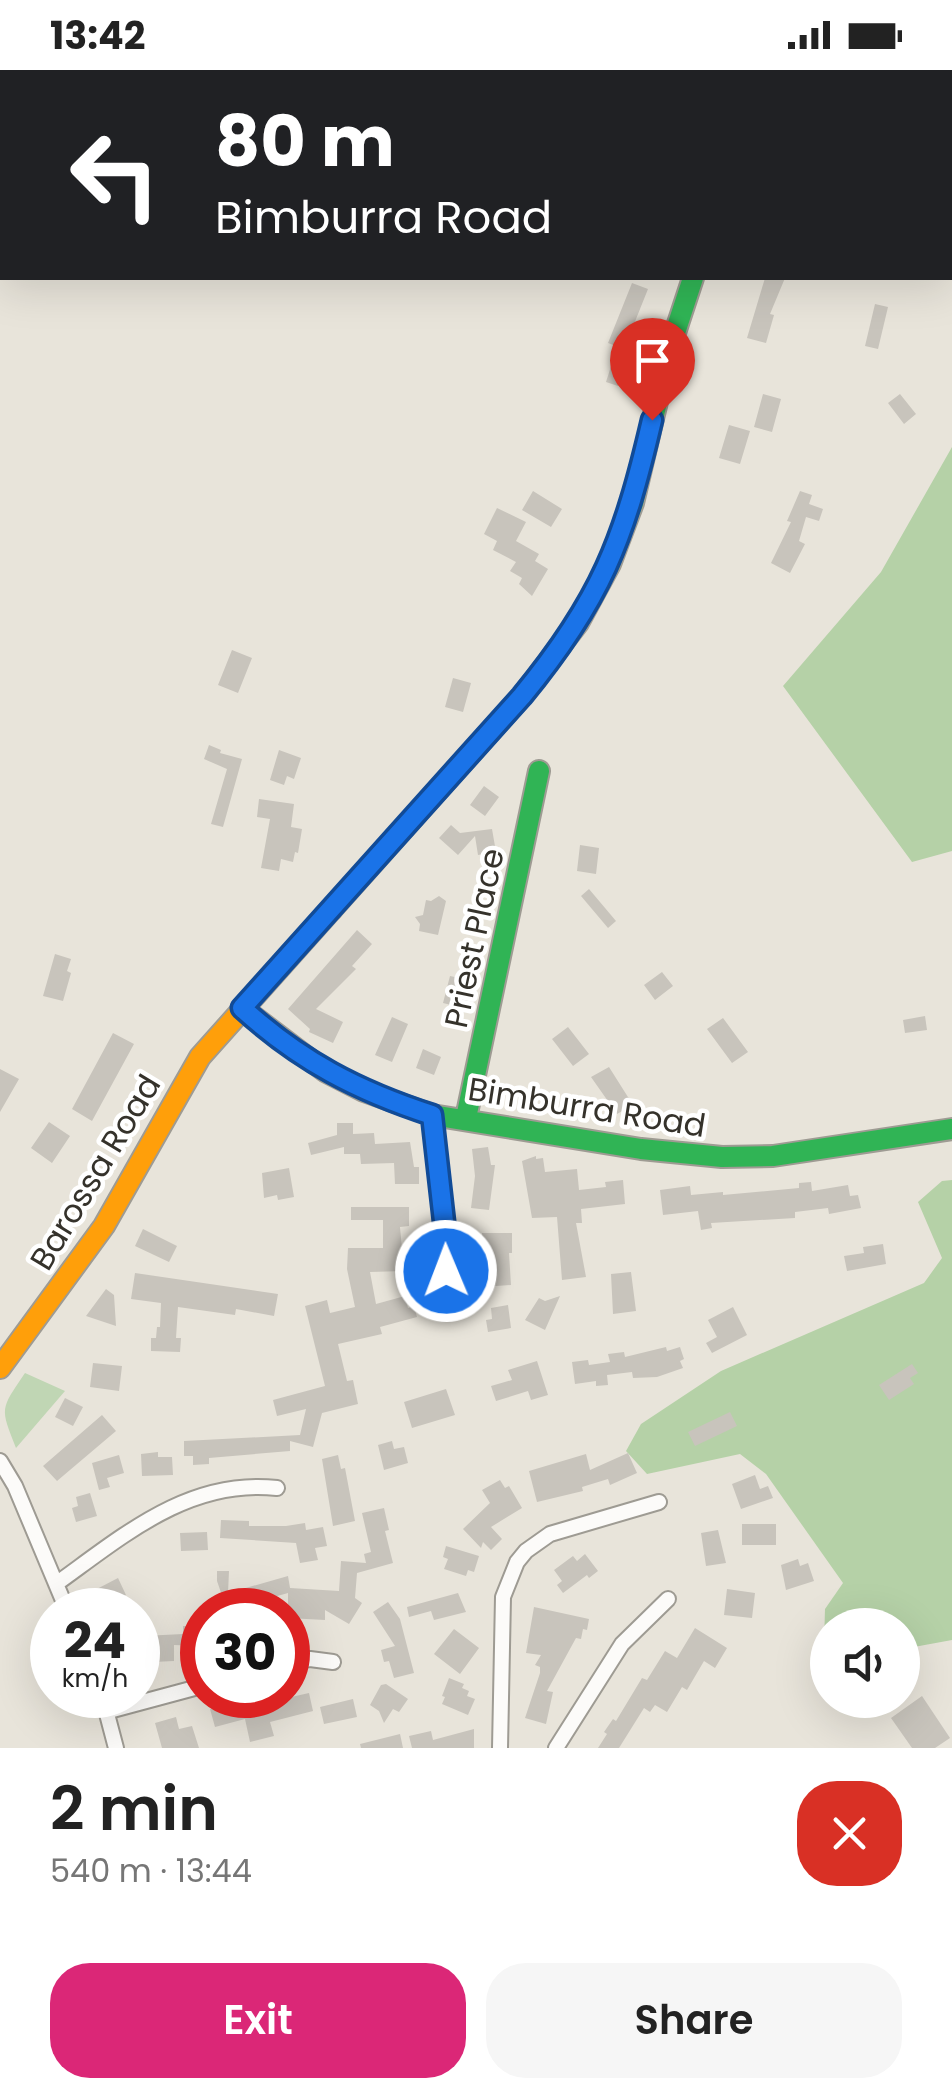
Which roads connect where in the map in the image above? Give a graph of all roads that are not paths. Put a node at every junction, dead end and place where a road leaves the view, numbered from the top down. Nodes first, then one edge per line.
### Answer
1 (692, 280) edge
2 (539, 770) dead end
3 (242, 1008) junction
4 (432, 1115) junction
5 (466, 1118) junction
6 (952, 1129) edge
7 (439, 1286) dead end
8 (0, 1368) edge
9 (0, 1461) edge
10 (277, 1488) dead end
11 (658, 1502) dead end
12 (56, 1584) junction
13 (58, 1588) edge
14 (668, 1599) dead end
15 (310, 1660) edge
16 (333, 1662) dead end
17 (110, 1718) edge
18 (116, 1748) edge
19 (500, 1748) edge
20 (556, 1748) edge

1 - 3 street, Barossa Road
2 - 5 street, Priest Place
3 - 4 street, Bimburra Road
3 - 8 street, Barossa Road
4 - 5 street, Bimburra Road
4 - 7 street
5 - 6 street, Bimburra Road
9 - 12 street
10 - 12 street
11 - 19 street
12 - 13 street
14 - 20 street
15 - 16 street
17 - 18 street

